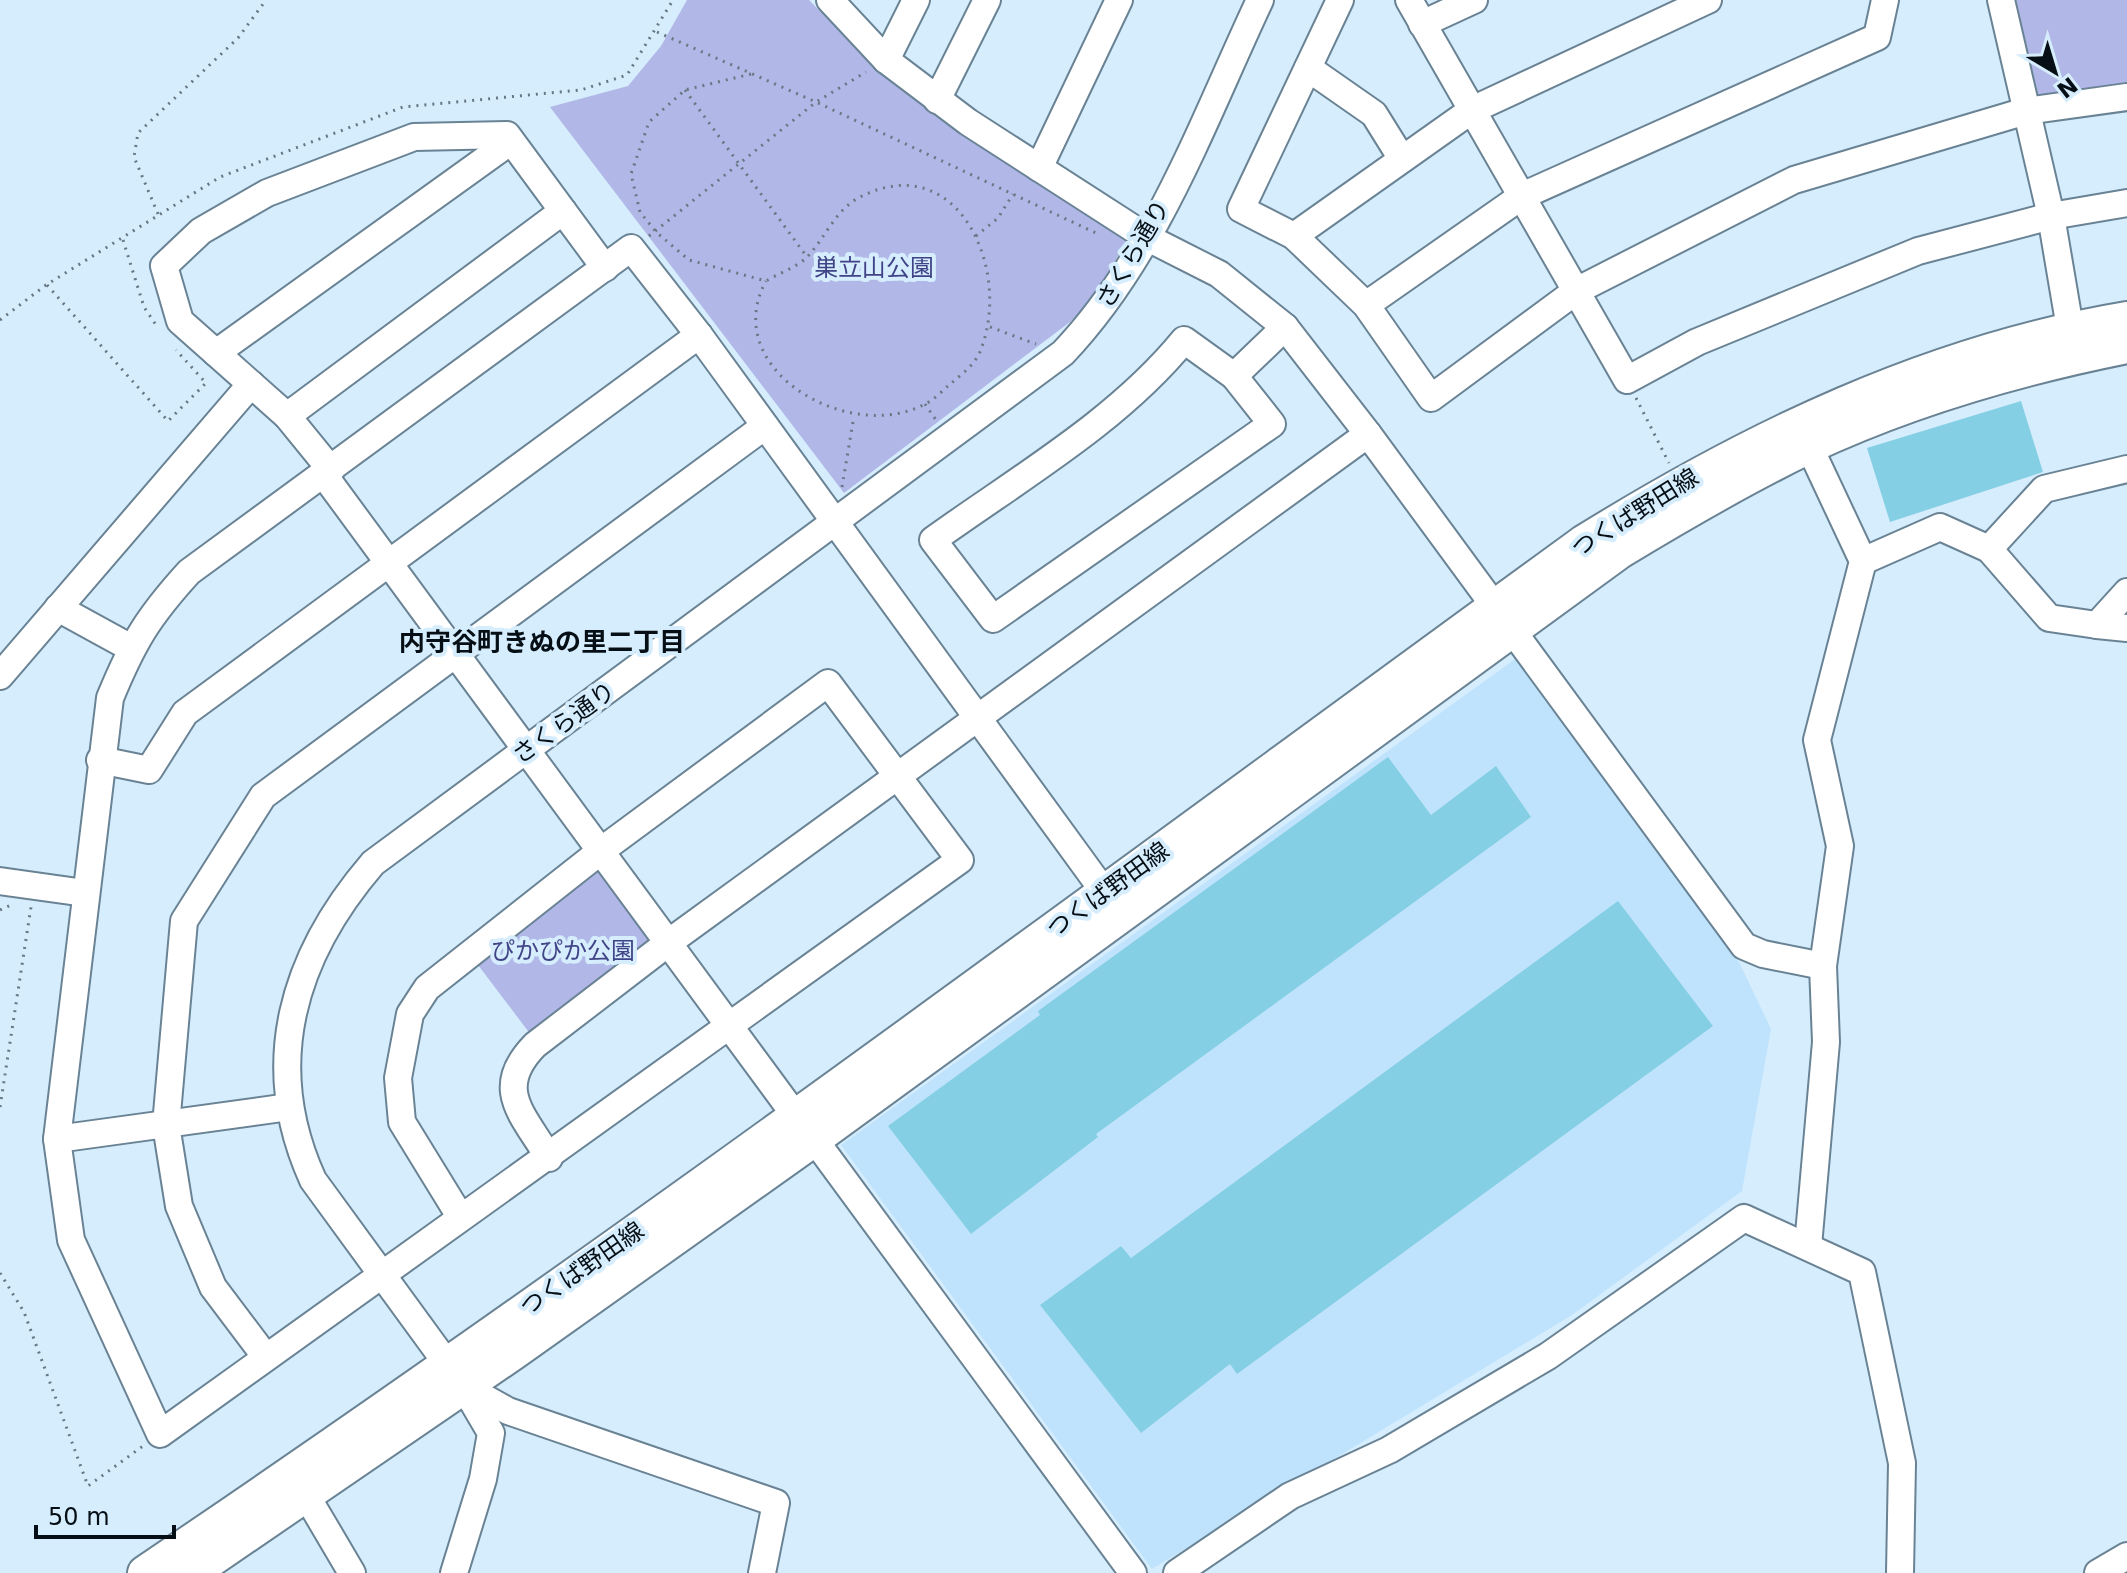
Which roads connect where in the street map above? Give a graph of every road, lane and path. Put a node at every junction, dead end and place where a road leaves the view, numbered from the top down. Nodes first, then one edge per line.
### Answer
1 (266, 0) edge
2 (830, 0) edge
3 (916, 0) edge
4 (987, 0) edge
5 (1119, 0) edge
6 (1260, 0) edge
7 (1340, 0) edge
8 (1409, 0) edge
9 (1474, 0) edge
10 (1708, 0) edge
11 (1885, 0) edge
12 (2001, 0) edge
13 (1422, 24) junction
14 (656, 32) dead end
15 (886, 60) junction
16 (1308, 68) junction
17 (751, 74) junction
18 (685, 90) junction
19 (2127, 97) edge
20 (937, 100) junction
21 (816, 102) junction
22 (1472, 110) junction
23 (2026, 111) junction
24 (511, 141) junction
25 (1402, 159) junction
26 (740, 164) junction
27 (1039, 168) junction
28 (1013, 194) junction
29 (1522, 196) junction
30 (2127, 203) edge
31 (563, 211) junction
32 (158, 214) dead end
33 (2051, 216) junction
34 (656, 232) junction
35 (976, 236) junction
36 (1103, 236) dead end
37 (1294, 236) junction
38 (1148, 238) junction
39 (123, 240) dead end
40 (631, 248) junction
41 (807, 257) junction
42 (605, 268) junction
43 (766, 281) junction
44 (46, 285) dead end
45 (1576, 291) junction
46 (1366, 305) junction
47 (2127, 319) edge
48 (1285, 327) junction
49 (2070, 328) junction
50 (162, 333) dead end
51 (699, 335) junction
52 (171, 343) dead end
53 (2127, 346) edge
54 (216, 353) junction
55 (1234, 376) junction
56 (1627, 380) junction
57 (251, 384) junction
58 (854, 415) junction
59 (287, 416) junction
60 (765, 426) junction
61 (1368, 434) junction
62 (1809, 446) junction
63 (2127, 469) edge
64 (327, 472) junction
65 (1680, 484) junction
66 (836, 523) junction
67 (1989, 549) junction
68 (1863, 561) junction
69 (390, 565) junction
70 (2127, 592) edge
71 (58, 608) junction
72 (1503, 618) junction
73 (2097, 625) junction
74 (2127, 628) edge
75 (131, 648) junction
76 (454, 653) junction
77 (0, 676) edge
78 (979, 717) junction
79 (528, 750) junction
80 (100, 760) junction
81 (898, 775) junction
82 (602, 850) junction
83 (0, 881) edge
84 (85, 893) junction
85 (1105, 893) junction
86 (33, 895) dead end
87 (22, 900) dead end
88 (0, 910) edge
89 (668, 943) junction
90 (1823, 966) junction
91 (730, 1028) junction
92 (0, 1107) edge
93 (289, 1107) junction
94 (166, 1125) junction
95 (805, 1129) junction
96 (57, 1139) junction
97 (549, 1158) junction
98 (461, 1218) junction
99 (1808, 1246) junction
100 (0, 1273) edge
101 (380, 1274) junction
102 (265, 1356) junction
103 (456, 1376) junction
104 (160, 1434) junction
105 (306, 1495) junction
106 (2127, 1556) edge
107 (145, 1573) edge
108 (191, 1573) edge
109 (352, 1573) edge
110 (454, 1573) edge
111 (762, 1573) edge
112 (1133, 1573) edge
113 (1177, 1573) edge
114 (1900, 1573) edge
115 (2098, 1573) edge

1 - 32 path
2 - 15 street
3 - 15 street
4 - 20 street
5 - 27 street
6 - 38 street, さくら通り
7 - 16 street
8 - 13 street
9 - 13 street
10 - 22 street
11 - 29 street
12 - 23 street
13 - 22 street
14 - 17 path
15 - 20 street
15 - 21 path
16 - 25 street
16 - 37 street
17 - 18 path
17 - 21 path
18 - 26 path
18 - 34 path
19 - 23 street
20 - 27 street
21 - 26 path
21 - 28 path
22 - 25 street
22 - 29 street
23 - 33 street
23 - 45 street
24 - 31 street
24 - 54 street
24 - 54 street
25 - 37 street
26 - 34 path
26 - 41 path
27 - 38 street
28 - 35 path
28 - 36 path
29 - 45 street
29 - 46 street
30 - 33 street
31 - 42 street
31 - 59 street
33 - 49 street
33 - 56 street
34 - 40 path
34 - 43 path
35 - 41 path
35 - 58 path
37 - 46 street
38 - 48 street
38 - 66 street, さくら通り
39 - 50 path
40 - 42 street
40 - 51 street
41 - 43 path
42 - 64 street
43 - 58 path
44 - 52 path
45 - 46 street
45 - 56 street
47 - 49 main road, つくば野田線
48 - 55 street
48 - 61 street
49 - 65 main road, つくば野田線
51 - 60 street
51 - 69 street
53 - 62 main road, つくば野田線
54 - 57 street
55 - 55 street
56 - 65 path
57 - 59 street
57 - 71 street
58 - 66 path
59 - 64 street
60 - 66 street
60 - 76 street
61 - 72 street
61 - 78 street
62 - 68 street
62 - 72 main road, つくば野田線
63 - 67 street
64 - 69 street
64 - 75 street
65 - 72 main road, つくば野田線
66 - 78 street
66 - 79 street, さくら通り
67 - 68 street
67 - 73 street
68 - 90 street
69 - 76 street
69 - 80 street
70 - 73 street
71 - 75 street
71 - 77 street
72 - 85 main road, つくば野田線
72 - 90 street
72 - 95 main road, つくば野田線
73 - 74 street
75 - 80 street
76 - 79 street
76 - 94 street
78 - 81 street
78 - 85 street
79 - 82 street
79 - 93 street, さくら通り
80 - 84 street
81 - 82 street
81 - 89 street
81 - 91 street
82 - 89 street
82 - 98 street
83 - 84 street
84 - 96 street
85 - 95 main road, つくば野田線
86 - 92 path
87 - 88 path
89 - 91 street
89 - 97 street
90 - 99 street
91 - 95 street
91 - 97 street
93 - 94 street
93 - 101 street, さくら通り
94 - 96 street
94 - 102 street
95 - 103 main road, つくば野田線
95 - 112 street
96 - 104 street
97 - 98 street
98 - 101 street
99 - 113 street
99 - 114 street
100 - 104 path
101 - 102 street
101 - 103 street, さくら通り
102 - 104 street
103 - 105 main road, つくば野田線
103 - 107 main road, つくば野田線
103 - 110 street, さくら通り
103 - 111 street
105 - 108 main road, つくば野田線
105 - 109 street
106 - 115 street

